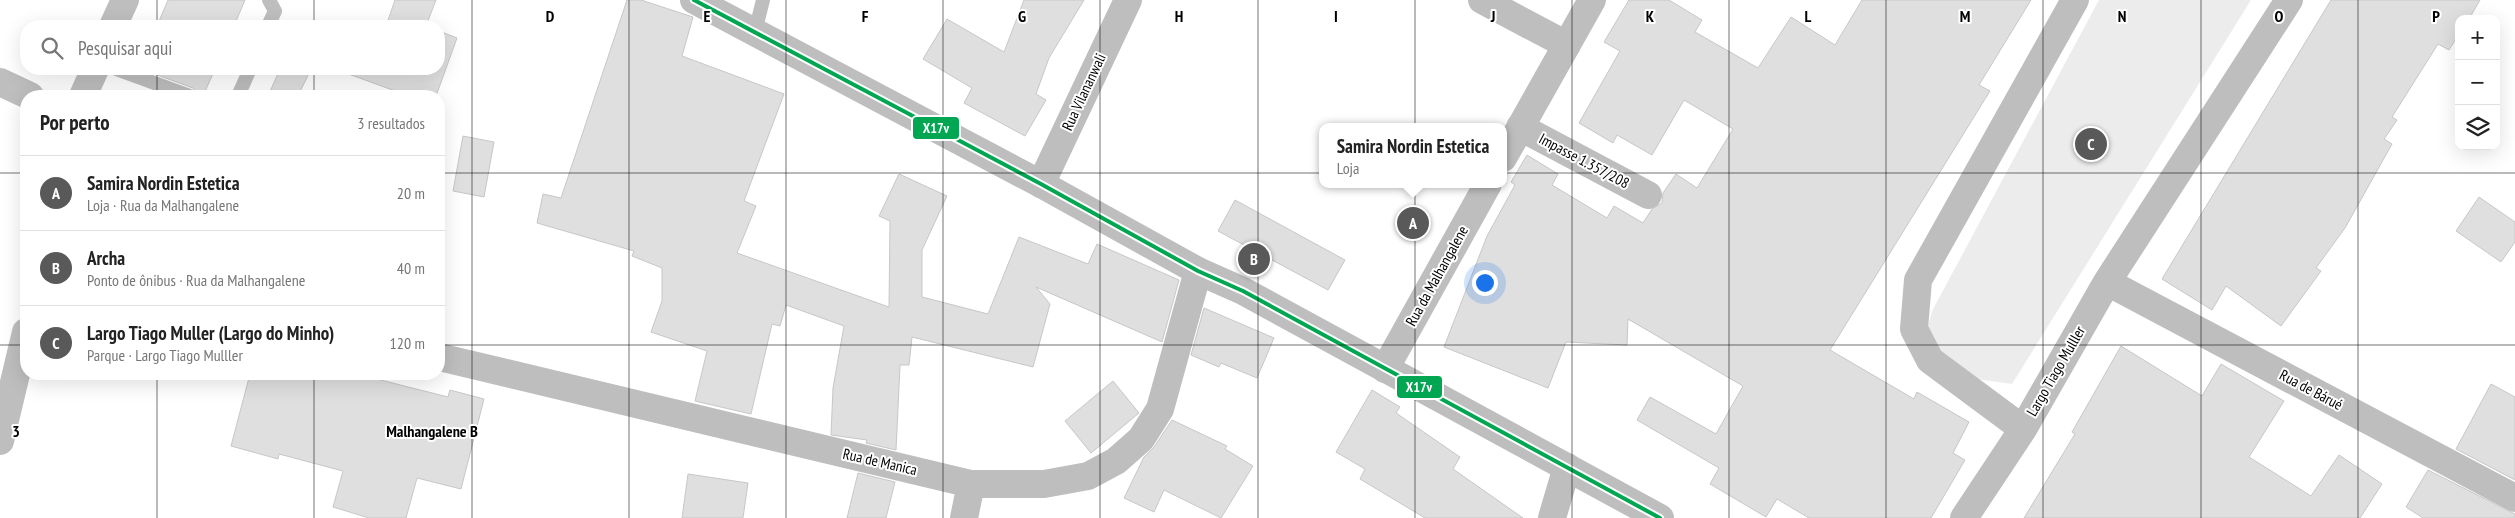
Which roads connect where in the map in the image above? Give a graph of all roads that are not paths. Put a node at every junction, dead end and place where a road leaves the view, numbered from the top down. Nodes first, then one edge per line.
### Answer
1 (125, 0) edge
2 (269, 0) edge
3 (694, 0) edge
4 (763, 0) edge
5 (1128, 0) edge
6 (1482, 0) edge
7 (1592, 0) edge
8 (2075, 0) edge
9 (2289, 0) edge
10 (116, 20) edge
11 (271, 20) edge
12 (755, 32) junction
13 (1567, 45) junction
14 (92, 75) edge
15 (132, 75) edge
16 (247, 75) edge
17 (0, 82) edge
18 (85, 90) edge
19 (174, 90) edge
20 (241, 90) edge
21 (20, 91) edge
22 (1520, 127) junction
23 (1507, 151) edge
24 (1041, 184) junction
25 (1486, 188) edge
26 (1648, 195) dead end
27 (1198, 271) junction
28 (2107, 282) junction
29 (20, 357) edge
30 (445, 358) edge
31 (1385, 369) junction
32 (2023, 430) junction
33 (0, 441) edge
34 (1567, 467) junction
35 (971, 484) junction
36 (2515, 498) edge
37 (964, 518) edge
38 (1552, 518) edge
39 (1660, 518) edge
40 (1964, 518) edge

1 - 10 street
2 - 11 lane
3 - 12 street
4 - 12 lane
5 - 24 street, Rua Vilananwali
6 - 13 street
7 - 13 street
8 - 32 street, Largo Tiago Mulller
9 - 28 street, Largo Tiago Mulller
12 - 24 street
13 - 22 street
14 - 18 street
15 - 19 lane
16 - 20 lane
17 - 21 street
22 - 23 street
22 - 26 street, Impasse 1.357/208
24 - 27 street
25 - 31 street, Rua da Malhangalene
27 - 31 street
27 - 35 street, Rua de Manica
28 - 32 street, Largo Tiago Mulller
28 - 36 street, Rua de Bárué
29 - 33 street
30 - 35 street, Rua de Manica
31 - 34 street
32 - 40 street
34 - 38 street
34 - 39 street
35 - 37 street

